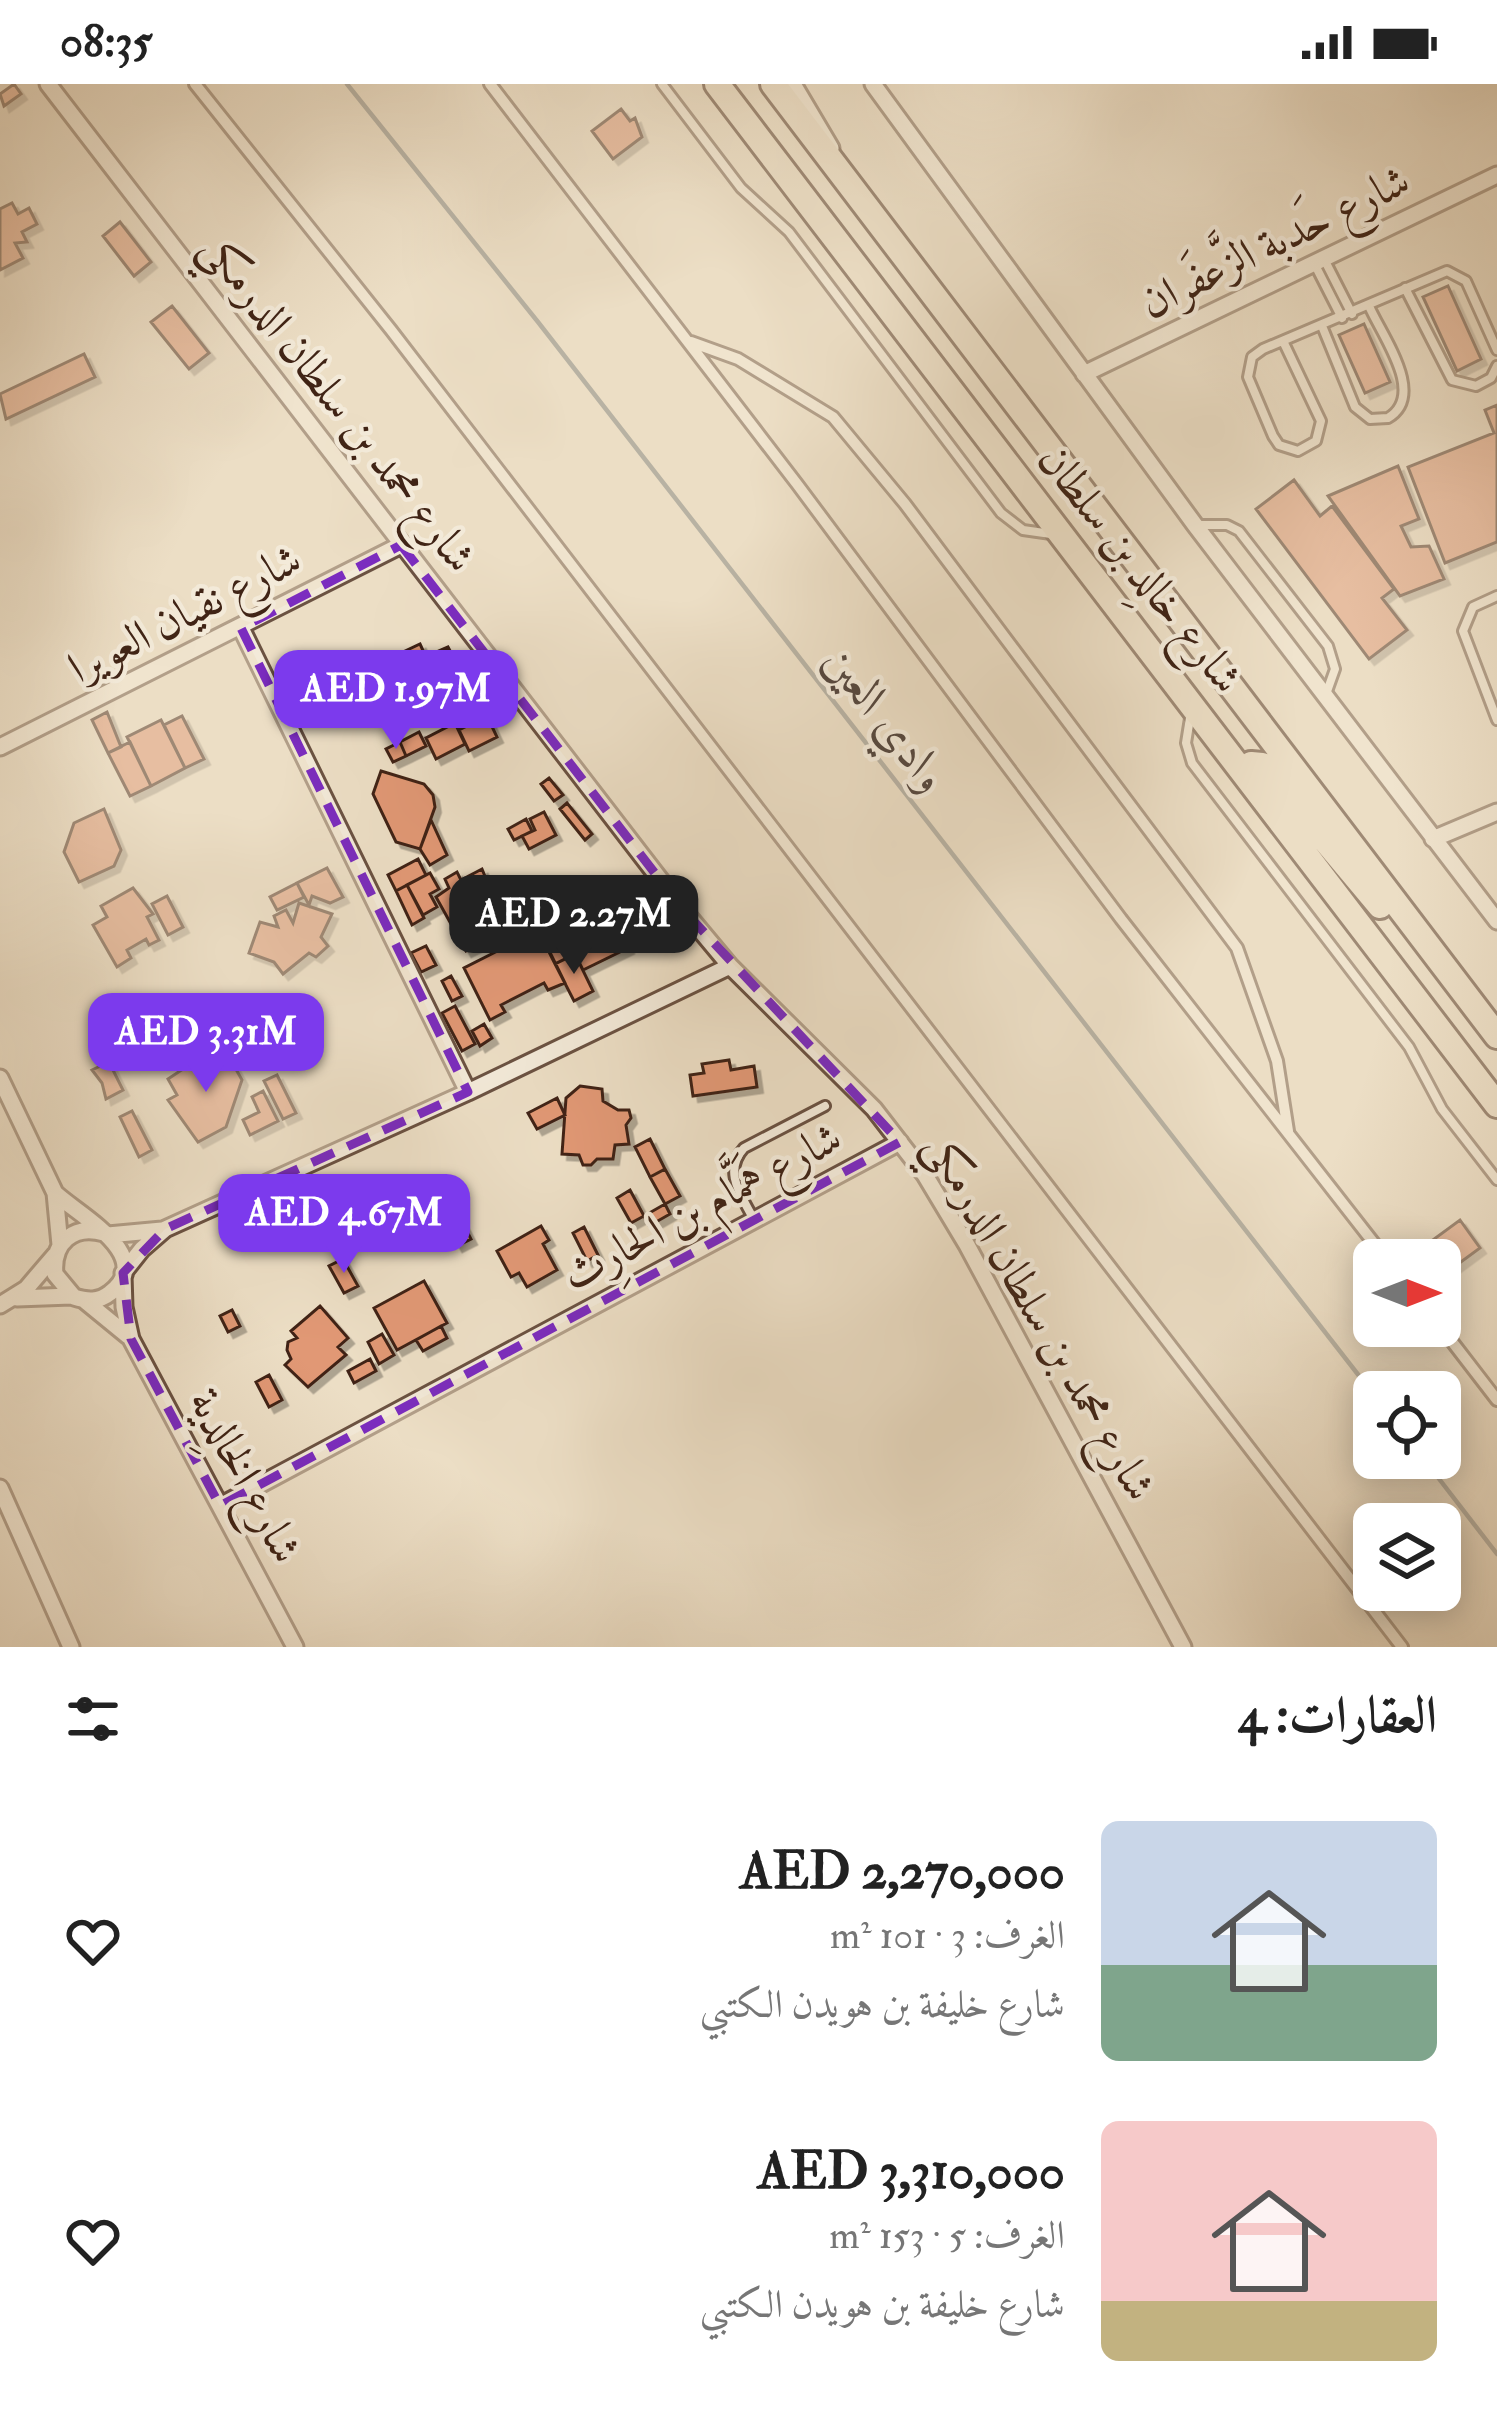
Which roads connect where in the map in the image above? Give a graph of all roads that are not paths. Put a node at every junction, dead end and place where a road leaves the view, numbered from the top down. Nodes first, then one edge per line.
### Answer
1 (48, 84) edge
2 (195, 84) edge
3 (490, 84) edge
4 (662, 84) edge
5 (717, 84) edge
6 (773, 84) edge
7 (793, 84) edge
8 (873, 84) edge
9 (840, 173) junction
10 (1497, 175) edge
11 (1319, 261) junction
12 (1406, 288) junction
13 (1369, 306) junction
14 (1347, 316) junction
15 (1322, 326) junction
16 (1283, 340) junction
17 (688, 341) junction
18 (1497, 350) edge
19 (1497, 366) edge
20 (1084, 374) junction
21 (1195, 525) junction
22 (1059, 535) junction
23 (400, 545) junction
24 (1497, 596) edge
25 (241, 628) junction
26 (1325, 698) junction
27 (1192, 705) junction
28 (1497, 720) edge
29 (0, 747) edge
30 (1244, 771) junction
31 (1497, 812) edge
32 (1433, 839) junction
33 (1497, 921) edge
34 (1417, 931) junction
35 (730, 966) junction
36 (1497, 1036) edge
37 (0, 1078) edge
38 (468, 1092) junction
39 (1497, 1105) edge
40 (825, 1106) dead end
41 (1288, 1134) junction
42 (900, 1142) junction
43 (1497, 1180) edge
44 (56, 1193) junction
45 (754, 1220) junction
46 (165, 1229) junction
47 (106, 1234) junction
48 (1370, 1239) edge
49 (58, 1250) junction
50 (123, 1274) junction
51 (79, 1298) junction
52 (7, 1302) edge
53 (131, 1339) junction
54 (1456, 1347) edge
55 (1497, 1400) edge
56 (0, 1488) edge
57 (220, 1506) junction
58 (71, 1647) edge
59 (295, 1647) edge
60 (1183, 1647) edge
61 (1402, 1647) edge

1 - 23 street, شارع محمد بن سلطان الدرمكي
2 - 61 street
3 - 17 street
4 - 22 lane
5 - 22 main road, شارع خالِد بن سلطان
6 - 9 main road, شارع خالِد بن سلطان
7 - 9 street
8 - 20 street
9 - 34 main road, شارع خالِد بن سلطان
10 - 11 street, شارع حَدبة الزَّعفَران
11 - 14 lane
11 - 20 street, شارع حَدبة الزَّعفَران
12 - 13 lane
12 - 18 lane
12 - 19 lane
13 - 14 lane
13 - 15 lane
14 - 15 lane
15 - 16 lane
16 - 16 lane
17 - 41 street
17 - 41 street
20 - 21 street
21 - 26 street
21 - 26 lane
22 - 27 main road, شارع خالِد بن سلطان
23 - 25 street, شارع نقيان العويرا
23 - 35 street, شارع محمد بن سلطان الدرمكي
24 - 28 lane
25 - 29 street, شارع نقيان العويرا
25 - 38 street
26 - 32 street
27 - 30 main road, شارع خالِد بن سلطان
27 - 43 lane
30 - 34 main road
30 - 39 main road, شارع خالِد بن سلطان
31 - 32 street
32 - 33 street
34 - 36 main road, شارع خالِد بن سلطان
35 - 38 street
35 - 42 street, شارع محمد بن سلطان الدرمكي
37 - 44 street
38 - 46 street
40 - 45 lane
41 - 48 street
42 - 45 street, شارع هَمَّام بن الحارِث
42 - 60 street, شارع محمد بن سلطان الدرمكي
44 - 47 street
44 - 49 street
45 - 57 street, شارع هَمَّام بن الحارِث
46 - 47 street
46 - 50 street
47 - 49 street
47 - 50 street
49 - 51 street
49 - 52 street
50 - 51 street
50 - 53 street, شارع الخالِدية
51 - 52 street
51 - 53 street, شارع الخالِدية
53 - 57 street, شارع الخالِدية
54 - 55 street
56 - 58 street
57 - 59 street, شارع الخالِدية

